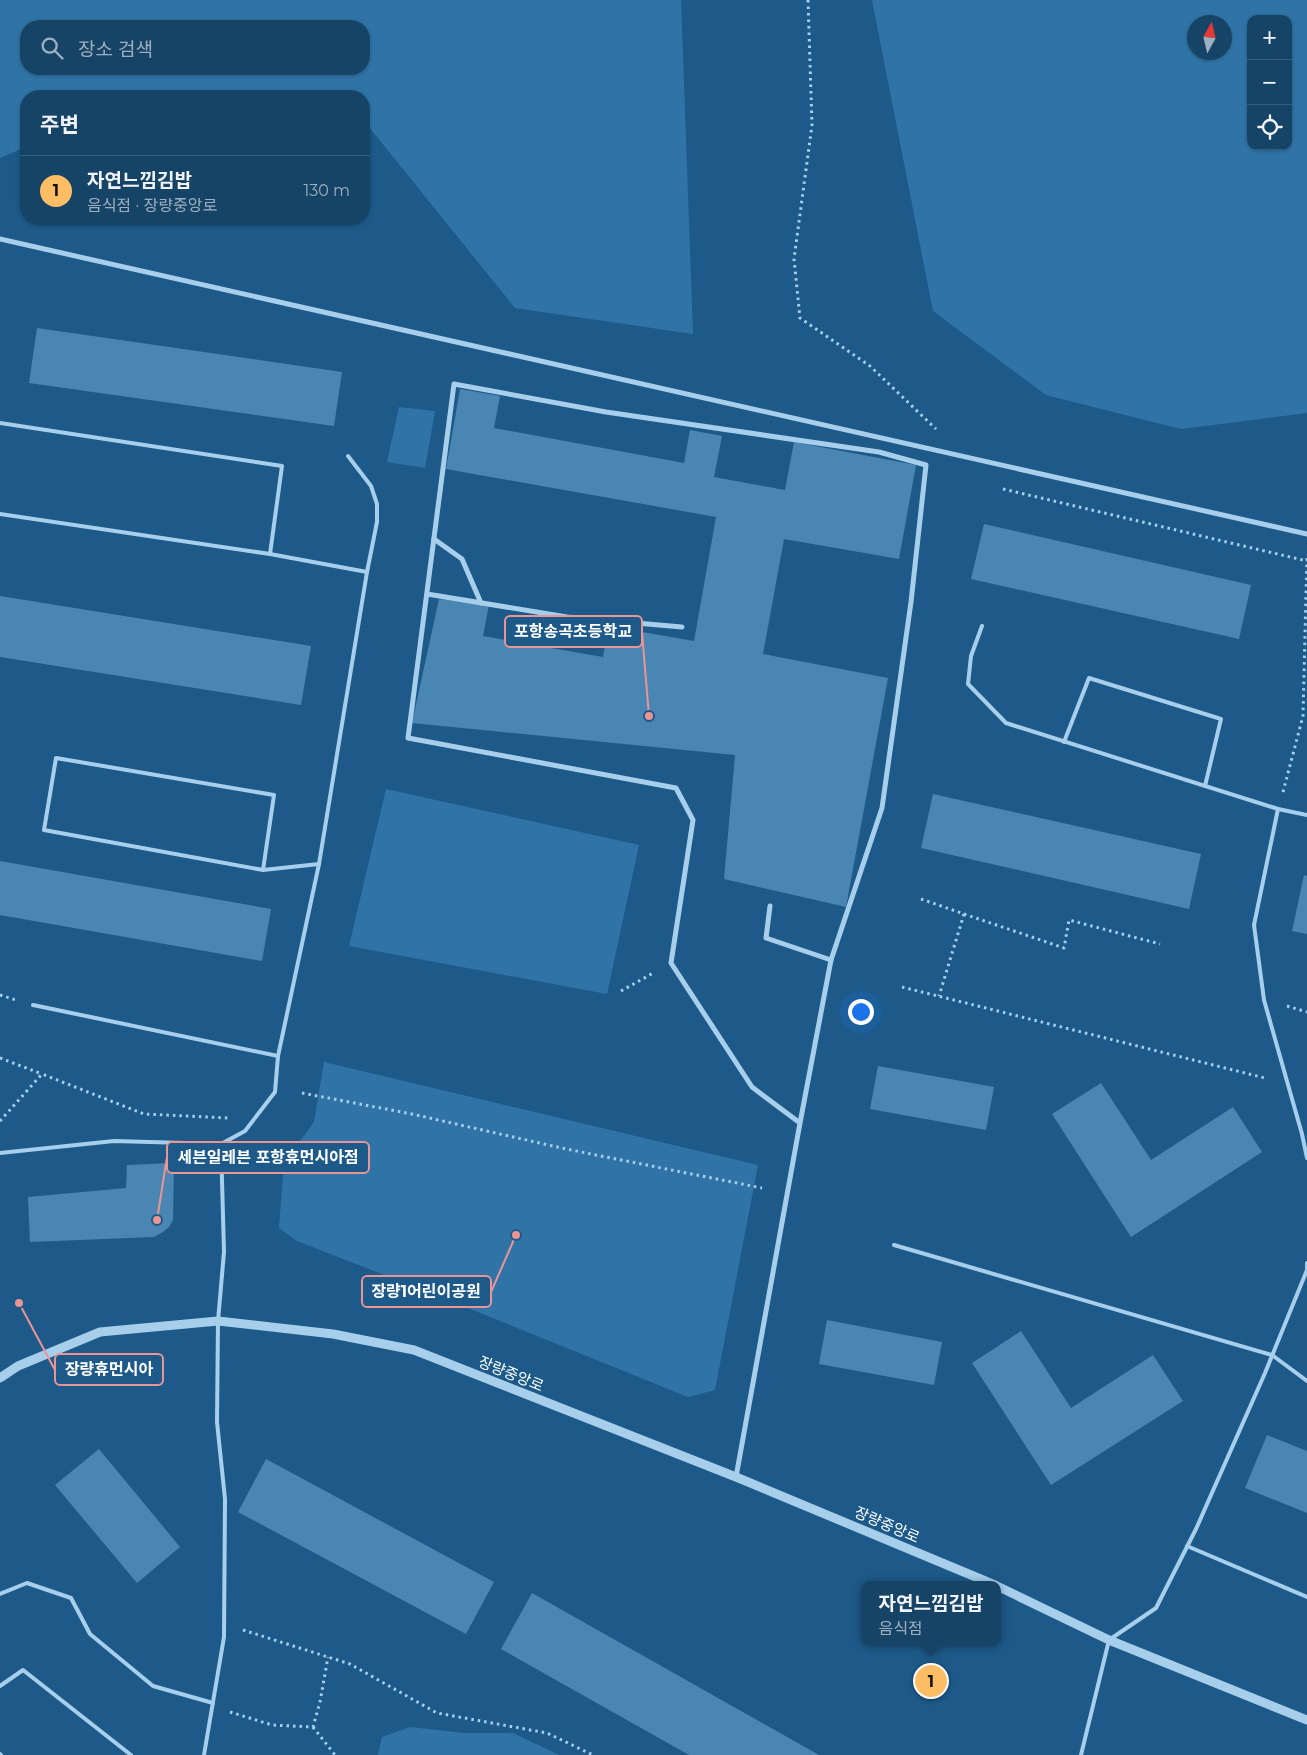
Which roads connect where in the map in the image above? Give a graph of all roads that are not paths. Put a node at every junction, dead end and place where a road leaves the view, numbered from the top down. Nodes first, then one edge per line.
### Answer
1 (0, 239) edge
2 (0, 422) edge
3 (348, 456) dead end
4 (0, 514) edge
5 (1307, 534) edge
6 (434, 538) junction
7 (270, 554) junction
8 (367, 572) junction
9 (427, 594) junction
10 (481, 603) junction
11 (982, 626) dead end
12 (682, 627) dead end
13 (1064, 742) junction
14 (1205, 786) junction
15 (1278, 810) junction
16 (1307, 815) edge
17 (319, 864) junction
18 (263, 870) junction
19 (770, 906) dead end
20 (831, 960) junction
21 (33, 1005) dead end
22 (278, 1056) junction
23 (800, 1123) junction
24 (221, 1144) junction
25 (0, 1153) edge
26 (1307, 1158) edge
27 (894, 1245) dead end
28 (1307, 1263) edge
29 (218, 1321) junction
30 (1272, 1356) junction
31 (0, 1378) edge
32 (1307, 1381) edge
33 (736, 1477) junction
34 (1187, 1546) junction
35 (986, 1581) edge
36 (1001, 1587) edge
37 (0, 1594) edge
38 (1307, 1597) edge
39 (1109, 1640) junction
40 (0, 1686) edge
41 (212, 1703) junction
42 (1307, 1720) edge
43 (131, 1755) edge
44 (204, 1755) edge
45 (1081, 1755) edge

1 - 5 street
2 - 7 lane
3 - 8 lane
4 - 7 lane
6 - 9 street
6 - 10 street
6 - 20 street
7 - 8 lane
8 - 17 lane
9 - 10 street
9 - 23 street
10 - 12 street
11 - 13 lane
13 - 14 lane
13 - 14 lane
14 - 15 lane
15 - 16 lane
15 - 26 lane
17 - 18 lane
17 - 22 lane
18 - 18 lane
19 - 20 street
20 - 23 street
21 - 22 lane
22 - 24 lane
23 - 33 street
24 - 25 lane
24 - 29 lane
27 - 30 lane
28 - 30 lane
29 - 31 street, 장량중앙로
29 - 33 street, 장량중앙로
29 - 41 lane
30 - 32 lane
30 - 34 lane
33 - 35 street, 장량중앙로
34 - 38 lane
34 - 39 lane
36 - 39 street, 장량중앙로
37 - 41 lane
39 - 42 street, 장량중앙로
39 - 45 lane
40 - 43 lane
41 - 44 lane

